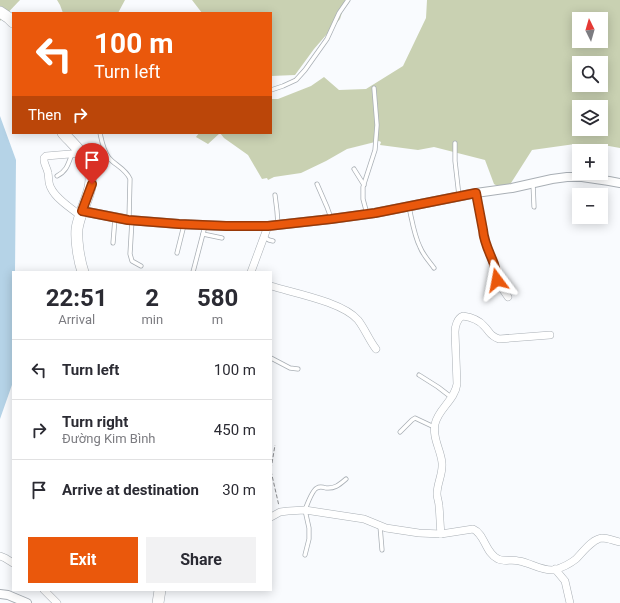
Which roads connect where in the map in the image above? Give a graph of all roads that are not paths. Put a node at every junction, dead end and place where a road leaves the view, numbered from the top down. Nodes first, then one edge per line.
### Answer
1 (348, 0) edge
2 (0, 12) edge
3 (12, 21) edge
4 (374, 88) dead end
5 (272, 90) edge
6 (63, 134) edge
7 (100, 134) edge
8 (455, 143) dead end
9 (77, 154) junction
10 (354, 169) dead end
11 (57, 176) dead end
12 (620, 183) edge
13 (317, 184) dead end
14 (533, 184) junction
15 (364, 185) junction
16 (476, 193) junction
17 (275, 195) dead end
18 (459, 197) junction
19 (409, 207) junction
20 (534, 207) dead end
21 (82, 214) junction
22 (367, 214) junction
23 (115, 218) junction
24 (331, 219) junction
25 (130, 220) junction
26 (184, 225) junction
27 (278, 225) junction
28 (268, 226) junction
29 (204, 230) junction
30 (264, 237) junction
31 (222, 238) dead end
32 (273, 241) dead end
33 (113, 242) dead end
34 (177, 253) dead end
35 (141, 266) dead end
36 (434, 268) dead end
37 (83, 271) edge
38 (193, 271) edge
39 (251, 271) edge
40 (272, 286) edge
41 (508, 297) dead end
42 (550, 335) dead end
43 (376, 349) dead end
44 (272, 358) edge
45 (298, 369) dead end
46 (418, 375) dead end
47 (451, 397) junction
48 (434, 427) junction
49 (400, 432) dead end
50 (346, 479) dead end
51 (305, 510) junction
52 (272, 516) edge
53 (380, 526) junction
54 (441, 534) junction
55 (620, 542) edge
56 (382, 550) dead end
57 (305, 555) dead end
58 (0, 556) edge
59 (12, 562) edge
60 (555, 569) junction
61 (45, 591) edge
62 (7, 593) edge
63 (27, 603) edge
64 (57, 603) edge
65 (570, 603) edge

1 - 5 lane
2 - 3 main road
4 - 15 lane
6 - 9 main road
7 - 25 lane
8 - 18 lane
9 - 11 lane
9 - 21 main road
9 - 21 street
10 - 15 lane
12 - 14 street
13 - 24 lane
14 - 16 street
14 - 20 lane
15 - 22 lane
16 - 18 street
16 - 41 street
17 - 27 lane
18 - 19 street
19 - 22 street
19 - 36 lane
21 - 23 street
21 - 37 main road
22 - 24 street
23 - 25 street
23 - 33 lane
24 - 27 street
25 - 26 street
25 - 35 lane
26 - 29 street
26 - 34 lane
27 - 28 street
28 - 29 street
28 - 30 street
29 - 31 lane
29 - 38 lane
30 - 32 lane
30 - 39 street
40 - 43 street
42 - 47 street
44 - 45 lane
46 - 47 lane
47 - 48 street
48 - 49 lane
48 - 54 street
50 - 51 lane
51 - 52 street
51 - 53 street
51 - 57 lane
53 - 54 street
53 - 56 lane
54 - 60 street
55 - 60 street
58 - 59 street
60 - 65 street
61 - 64 street
62 - 63 street

